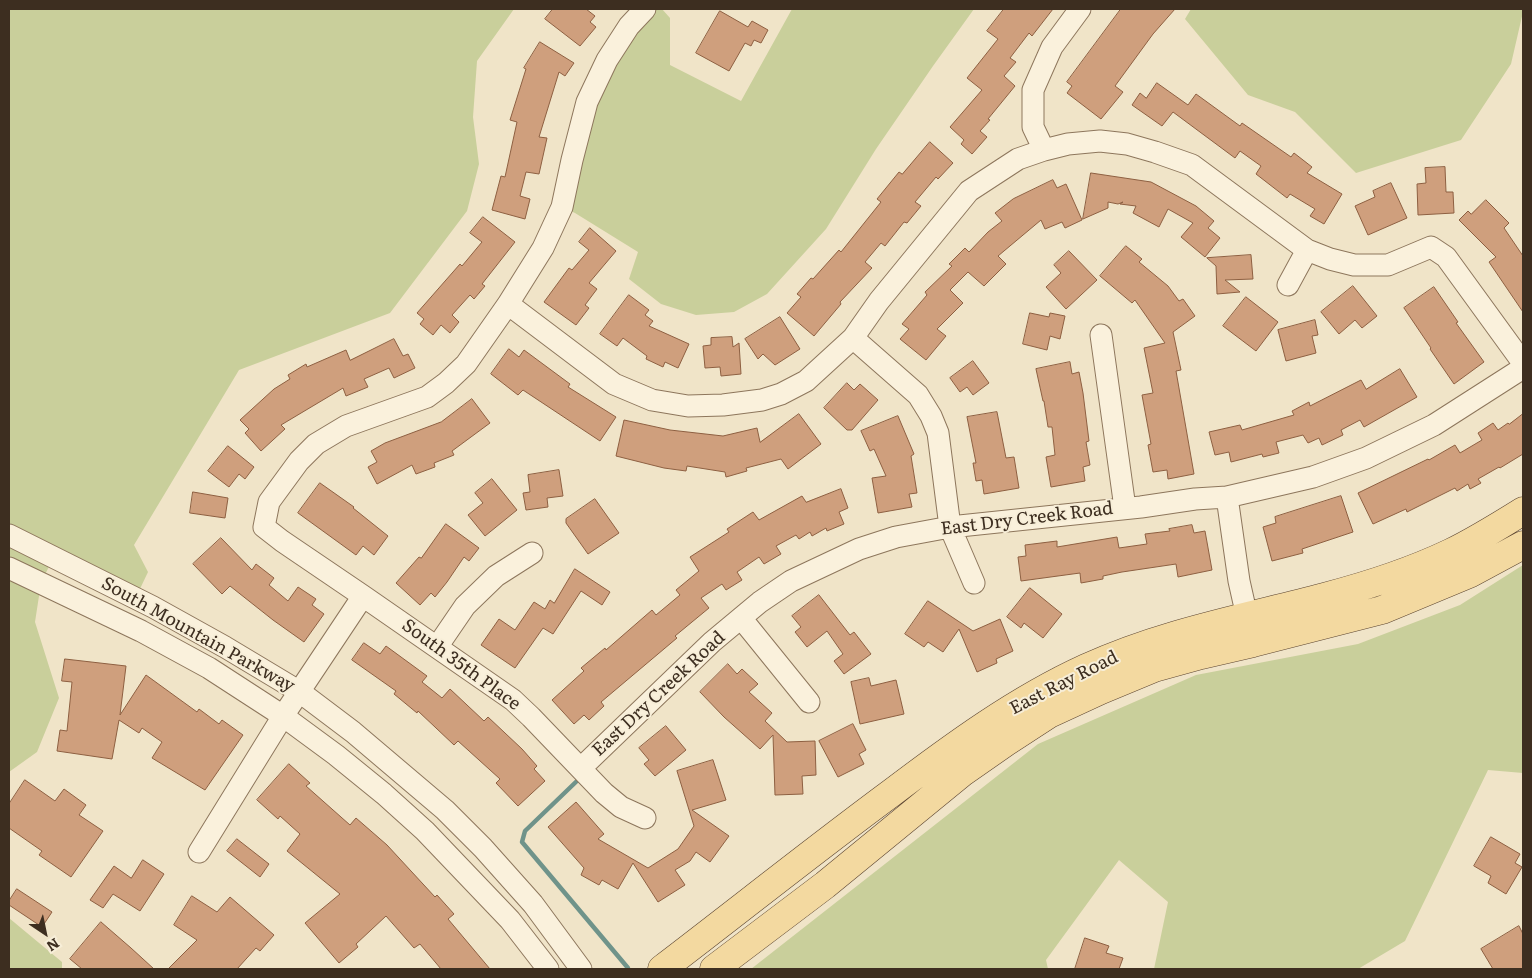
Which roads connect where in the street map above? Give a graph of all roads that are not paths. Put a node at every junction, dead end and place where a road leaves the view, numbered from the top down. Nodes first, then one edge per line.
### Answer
1 (645, 9) edge
2 (1080, 9) edge
3 (1044, 150) junction
4 (1307, 250) junction
5 (1288, 285) dead end
6 (508, 304) junction
7 (1101, 335) dead end
8 (853, 338) junction
9 (1523, 363) edge
10 (1523, 368) edge
11 (1227, 497) junction
12 (1125, 508) junction
13 (1523, 511) edge
14 (950, 527) junction
15 (9, 535) edge
16 (1523, 545) edge
17 (532, 553) dead end
18 (9, 568) edge
19 (974, 583) dead end
20 (363, 596) junction
21 (1246, 616) junction
22 (741, 618) junction
23 (1253, 643) junction
24 (437, 647) junction
25 (300, 692) junction
26 (809, 702) dead end
27 (283, 716) junction
28 (581, 768) junction
29 (645, 818) dead end
30 (199, 852) dead end
31 (548, 969) edge
32 (581, 969) edge
33 (662, 969) edge
34 (714, 969) edge

1 - 6 street
2 - 3 street
3 - 4 street
3 - 8 street
4 - 5 street
4 - 9 street
6 - 8 street
6 - 20 street, South 35th Place
7 - 12 street
8 - 14 street
10 - 11 street, East Dry Creek Road
11 - 12 street, East Dry Creek Road
11 - 21 street
12 - 14 street, East Dry Creek Road
13 - 21 main road, East Ray Road
14 - 19 street
14 - 22 street, East Dry Creek Road
15 - 25 street, South Mountain Parkway
16 - 23 main road, East Ray Road
17 - 24 street
18 - 27 street, South Mountain Parkway
20 - 24 street, South 35th Place
20 - 25 street
21 - 23 street
21 - 33 main road, East Ray Road
22 - 26 street
22 - 28 street, East Dry Creek Road
23 - 34 main road, East Ray Road
24 - 28 street, South 35th Place
25 - 27 street
25 - 32 street, South Mountain Parkway
27 - 30 street
27 - 31 street, South Mountain Parkway
28 - 29 street, South 35th Place

